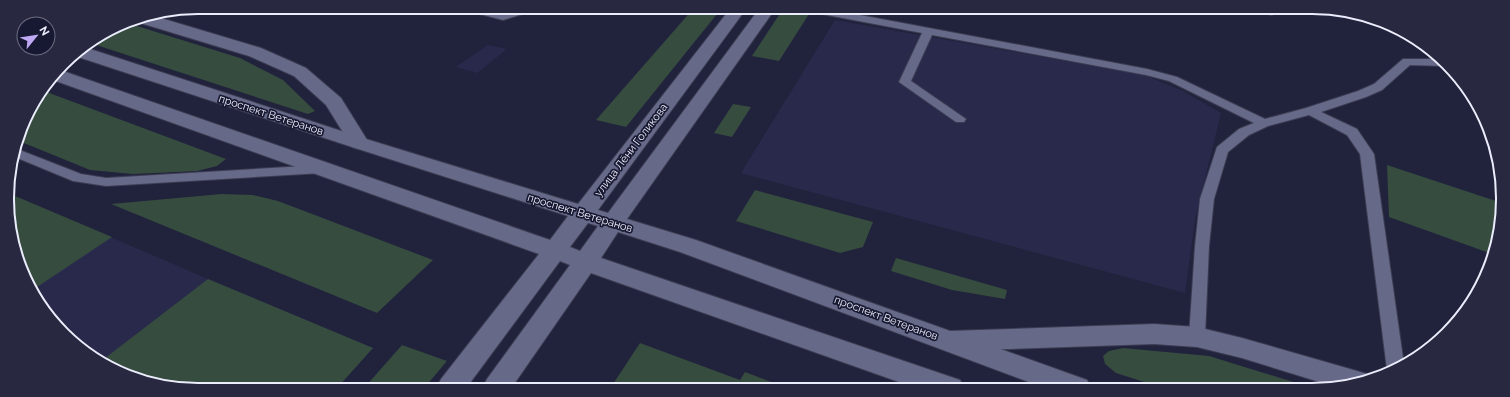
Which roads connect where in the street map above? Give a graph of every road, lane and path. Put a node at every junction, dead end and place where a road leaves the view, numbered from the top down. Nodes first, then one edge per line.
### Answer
1 (491, 14) edge
2 (513, 14) edge
3 (734, 14) edge
4 (764, 14) edge
5 (838, 14) edge
6 (150, 20) edge
7 (928, 31) junction
8 (85, 53) edge
9 (1436, 63) edge
10 (60, 77) edge
11 (1310, 111) junction
12 (960, 119) dead end
13 (1264, 123) junction
14 (359, 143) junction
15 (19, 154) edge
16 (322, 169) junction
17 (583, 214) junction
18 (614, 223) junction
19 (555, 250) junction
20 (587, 262) junction
21 (1197, 337) junction
22 (949, 341) junction
23 (1395, 363) edge
24 (1347, 379) edge
25 (454, 383) edge
26 (500, 383) edge
27 (932, 383) edge
28 (1063, 383) edge

1 - 2 lane
3 - 17 main road, улица Лёни Голикова
4 - 18 main road
5 - 7 lane
6 - 14 main road
7 - 12 lane
7 - 13 lane
8 - 14 main road, проспект Ветеранов
9 - 11 lane
10 - 16 main road
11 - 13 lane
11 - 23 lane
13 - 21 lane
14 - 17 main road, проспект Ветеранов
15 - 16 lane
16 - 19 main road
17 - 18 main road, проспект Ветеранов
17 - 19 main road, улица Лёни Голикова
18 - 20 main road
18 - 22 main road, проспект Ветеранов
19 - 20 main road
19 - 25 main road, улица Лёни Голикова
20 - 26 main road
20 - 27 main road
21 - 22 main road
21 - 24 main road
22 - 28 main road, проспект Ветеранов

